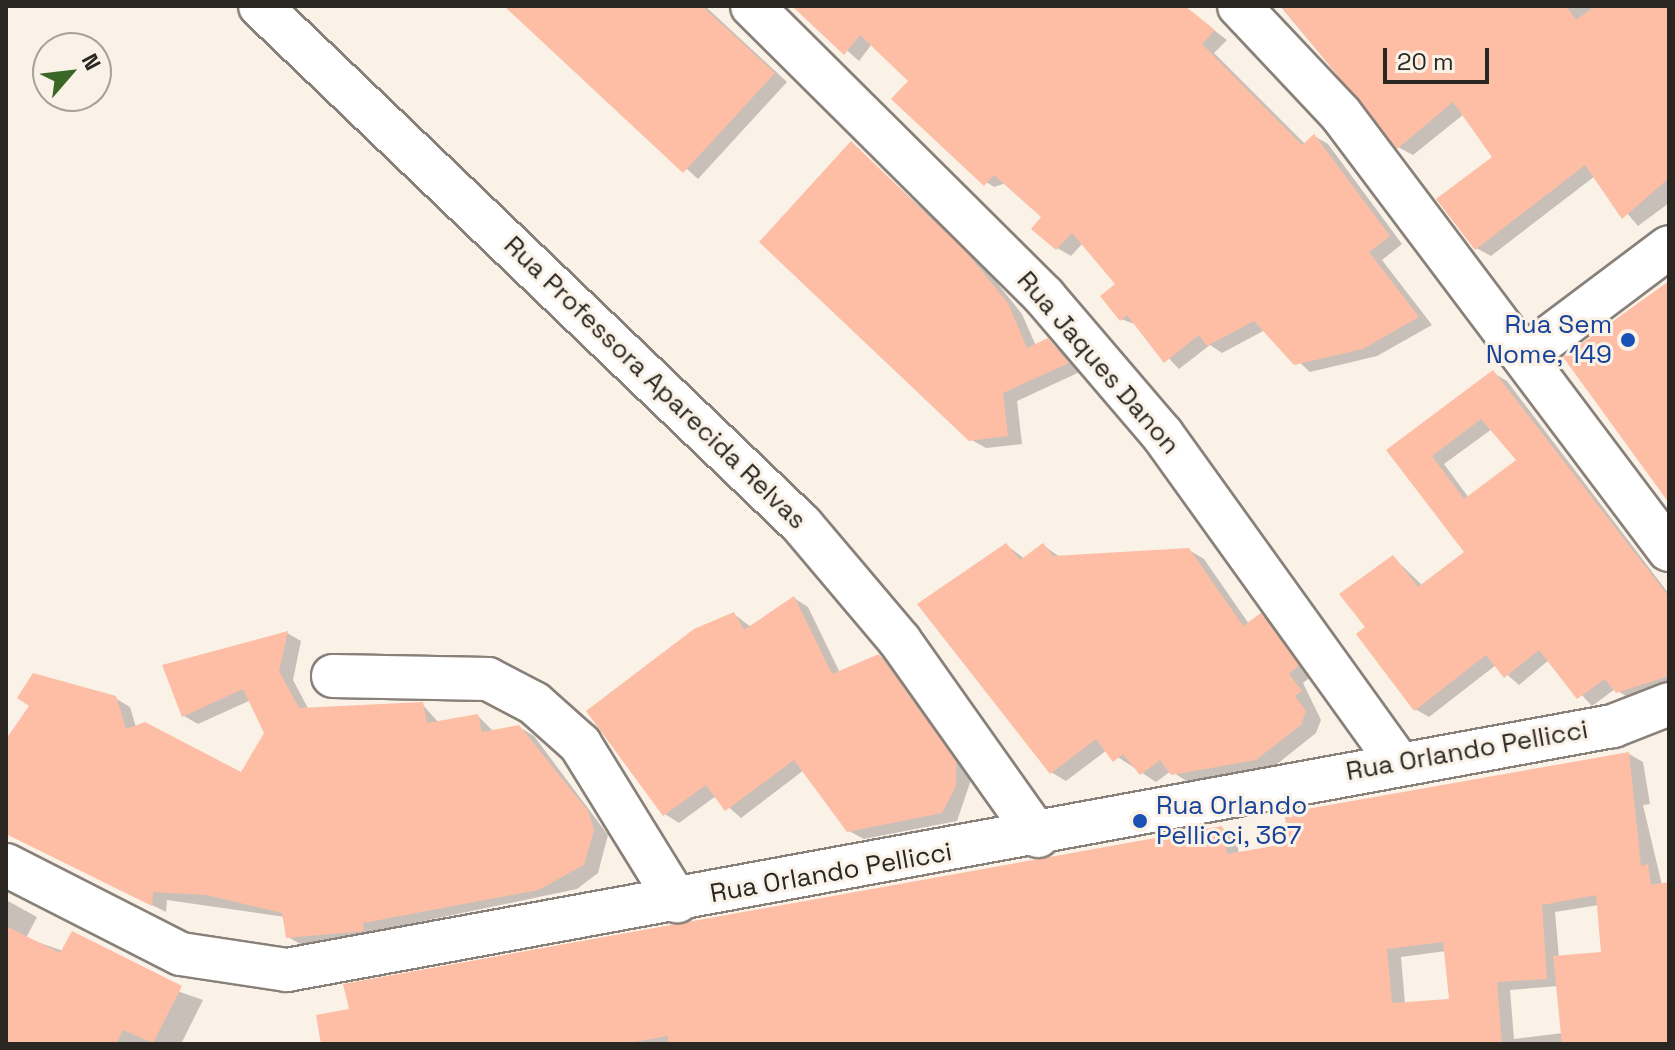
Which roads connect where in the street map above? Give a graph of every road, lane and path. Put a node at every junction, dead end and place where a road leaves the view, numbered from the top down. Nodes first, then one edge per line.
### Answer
1 (260, 6) edge
2 (752, 6) edge
3 (1239, 6) edge
4 (1669, 247) edge
5 (1524, 356) junction
6 (1669, 550) edge
7 (333, 676) dead end
8 (1669, 704) edge
9 (1397, 761) junction
10 (1038, 836) junction
11 (6, 865) edge
12 (677, 901) junction

1 - 10 street, Rua Professora Aparecida Relvas
2 - 9 street, Rua Jaques Danon
3 - 5 street
4 - 5 street
5 - 6 street
7 - 12 street
8 - 9 street, Rua Orlando Pellicci
9 - 10 street, Rua Orlando Pellicci
10 - 12 street, Rua Orlando Pellicci
11 - 12 street, Rua Orlando Pellicci

